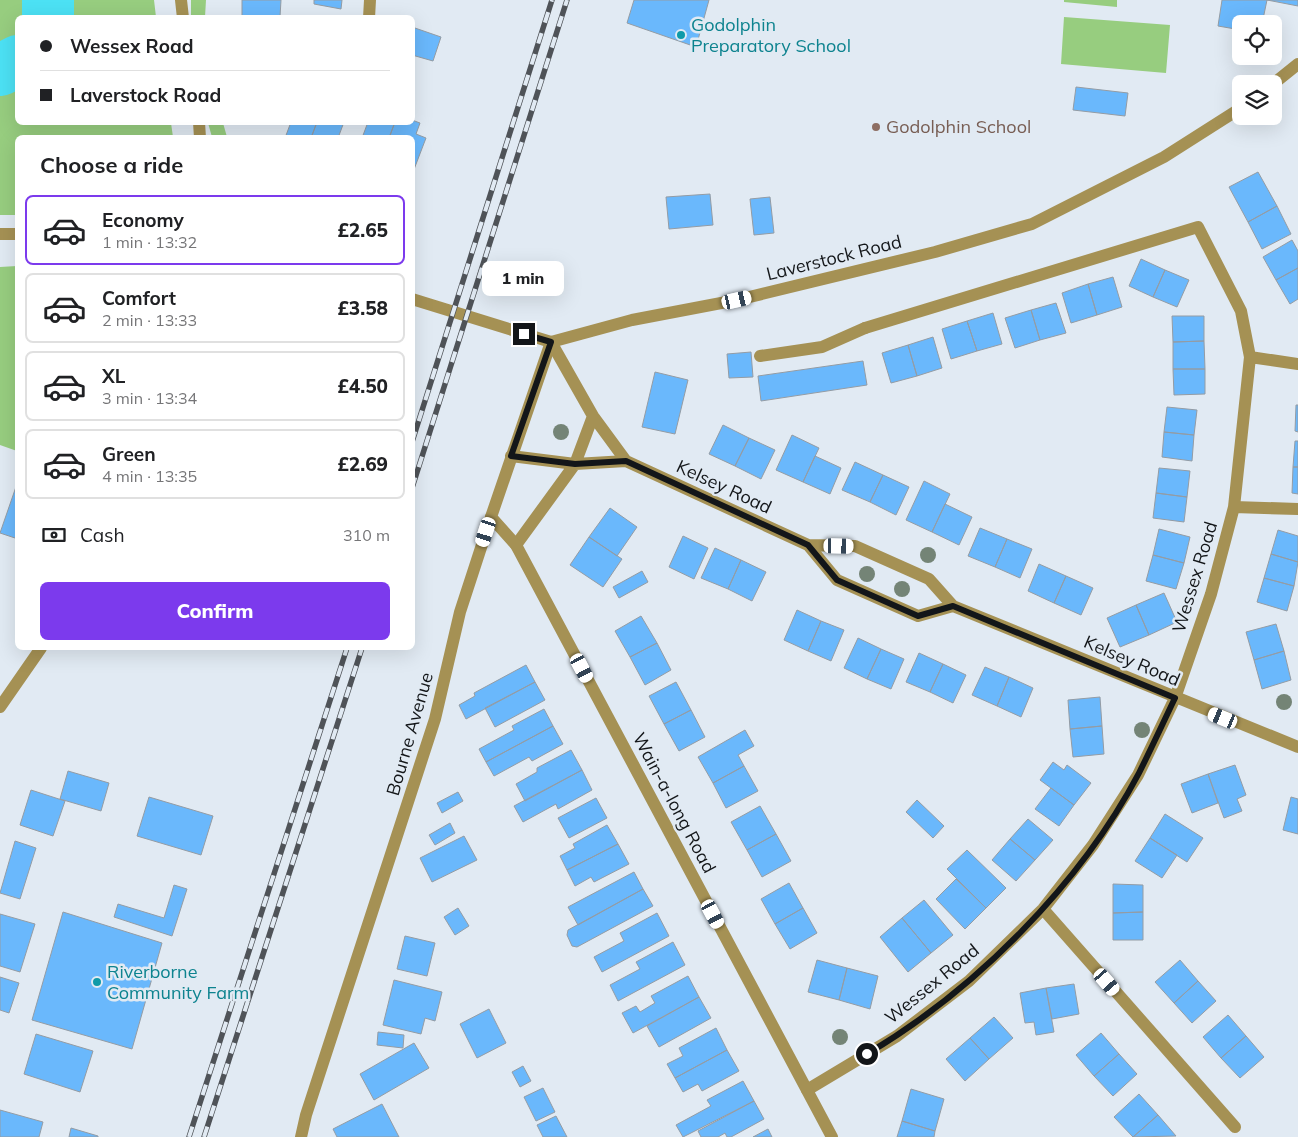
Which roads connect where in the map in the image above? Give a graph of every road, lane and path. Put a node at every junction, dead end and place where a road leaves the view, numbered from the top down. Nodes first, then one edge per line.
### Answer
1 (181, 0) edge
2 (370, 0) edge
3 (183, 15) edge
4 (369, 15) edge
5 (1298, 64) edge
6 (1282, 77) edge
7 (1232, 114) edge
8 (0, 234) edge
9 (15, 234) edge
10 (415, 300) edge
11 (551, 342) junction
12 (760, 356) dead end
13 (1250, 357) junction
14 (1298, 364) edge
15 (593, 416) junction
16 (511, 456) junction
17 (626, 461) junction
18 (575, 464) junction
19 (1234, 507) junction
20 (1298, 509) edge
21 (491, 517) junction
22 (516, 545) junction
23 (808, 545) junction
24 (953, 606) junction
25 (40, 650) edge
26 (1175, 698) junction
27 (0, 707) edge
28 (1298, 747) edge
29 (1043, 909) junction
30 (807, 1090) junction
31 (1235, 1127) dead end
32 (301, 1137) edge
33 (832, 1137) edge

1 - 3 street
2 - 4 street
5 - 6 street
7 - 11 street, Laverstock Road
8 - 9 street
10 - 11 street
11 - 15 street, Kelsey Road
11 - 16 street, Bourne Avenue
12 - 13 street, Wessex Road
13 - 14 street
13 - 19 street, Wessex Road
15 - 17 street, Kelsey Road
15 - 18 street
16 - 18 street, Kelsey Road
16 - 21 street, Bourne Avenue
17 - 18 street, Kelsey Road
17 - 23 street, Kelsey Road
18 - 22 street
19 - 20 street
19 - 26 street, Wessex Road
21 - 22 street, Wain-a-long Road
21 - 32 street, Bourne Avenue
22 - 30 street, Wain-a-long Road
23 - 24 street, Kelsey Road
23 - 24 street, Kelsey Road
24 - 26 street, Kelsey Road
25 - 27 street
26 - 28 street, Kelsey Road
26 - 29 street, Wessex Road
29 - 30 street, Wessex Road
29 - 31 street
30 - 33 street, Wain-a-long Road

